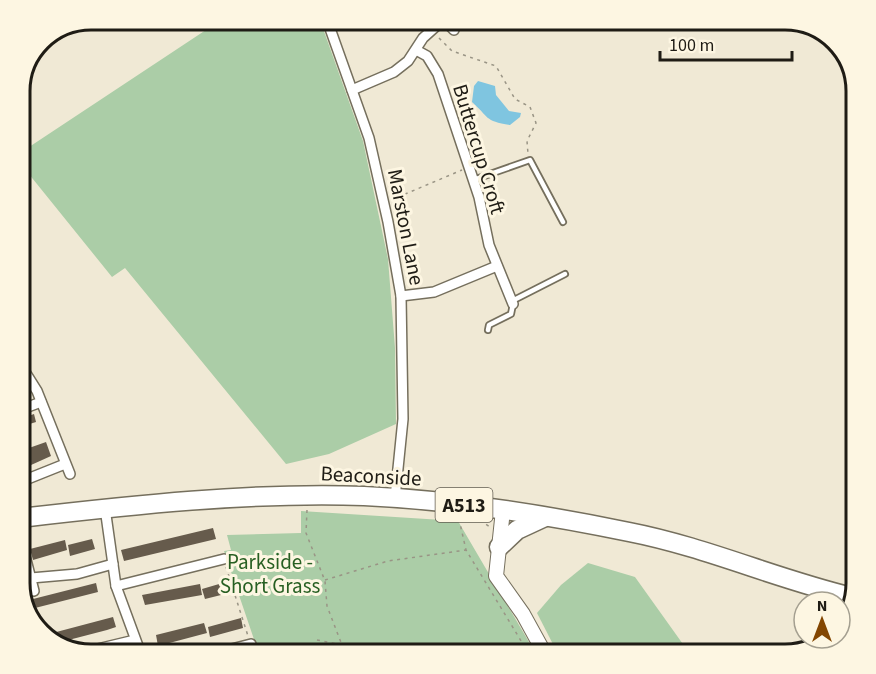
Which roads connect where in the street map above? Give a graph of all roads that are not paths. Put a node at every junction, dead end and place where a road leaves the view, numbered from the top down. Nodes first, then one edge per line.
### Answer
1 (331, 30) edge
2 (431, 30) edge
3 (416, 50) junction
4 (352, 90) junction
5 (473, 180) junction
6 (564, 222) dead end
7 (497, 266) junction
8 (565, 274) dead end
9 (401, 296) junction
10 (513, 302) junction
11 (488, 330) dead end
12 (30, 380) edge
13 (41, 402) junction
14 (30, 406) edge
15 (65, 464) junction
16 (70, 474) dead end
17 (30, 478) edge
18 (395, 498) junction
19 (105, 508) junction
20 (503, 510) junction
21 (30, 517) edge
22 (545, 517) junction
23 (499, 547) junction
24 (224, 559) road end
25 (113, 564) junction
26 (30, 574) edge
27 (31, 578) junction
28 (116, 586) junction
29 (819, 589) joint
30 (823, 590) edge
31 (34, 591) dead end
32 (135, 640) junction
33 (118, 644) edge
34 (137, 644) edge
35 (540, 644) edge

1 - 4 street, Marston Lane
2 - 3 street
3 - 4 street
3 - 5 street, Buttercup Croft
4 - 9 street, Marston Lane
5 - 6 lane
5 - 7 street, Buttercup Croft
7 - 9 street
7 - 10 street, Buttercup Croft
8 - 10 lane
9 - 18 street, Marston Lane
10 - 11 lane
12 - 13 street
13 - 14 street
13 - 15 street
15 - 16 street
15 - 17 street
18 - 19 highway, Beaconside / A513
18 - 20 highway, Beaconside / A513
19 - 21 highway, Beaconside / A513
19 - 25 street
20 - 22 highway, Beaconside / A513
20 - 23 street
22 - 23 highway
22 - 29 highway, Beaconside / A513
23 - 35 street
24 - 28 street
25 - 27 street
25 - 28 street
26 - 27 street
27 - 31 street
28 - 32 street
29 - 30 highway, Beaconside / A513
32 - 33 street
32 - 34 street

